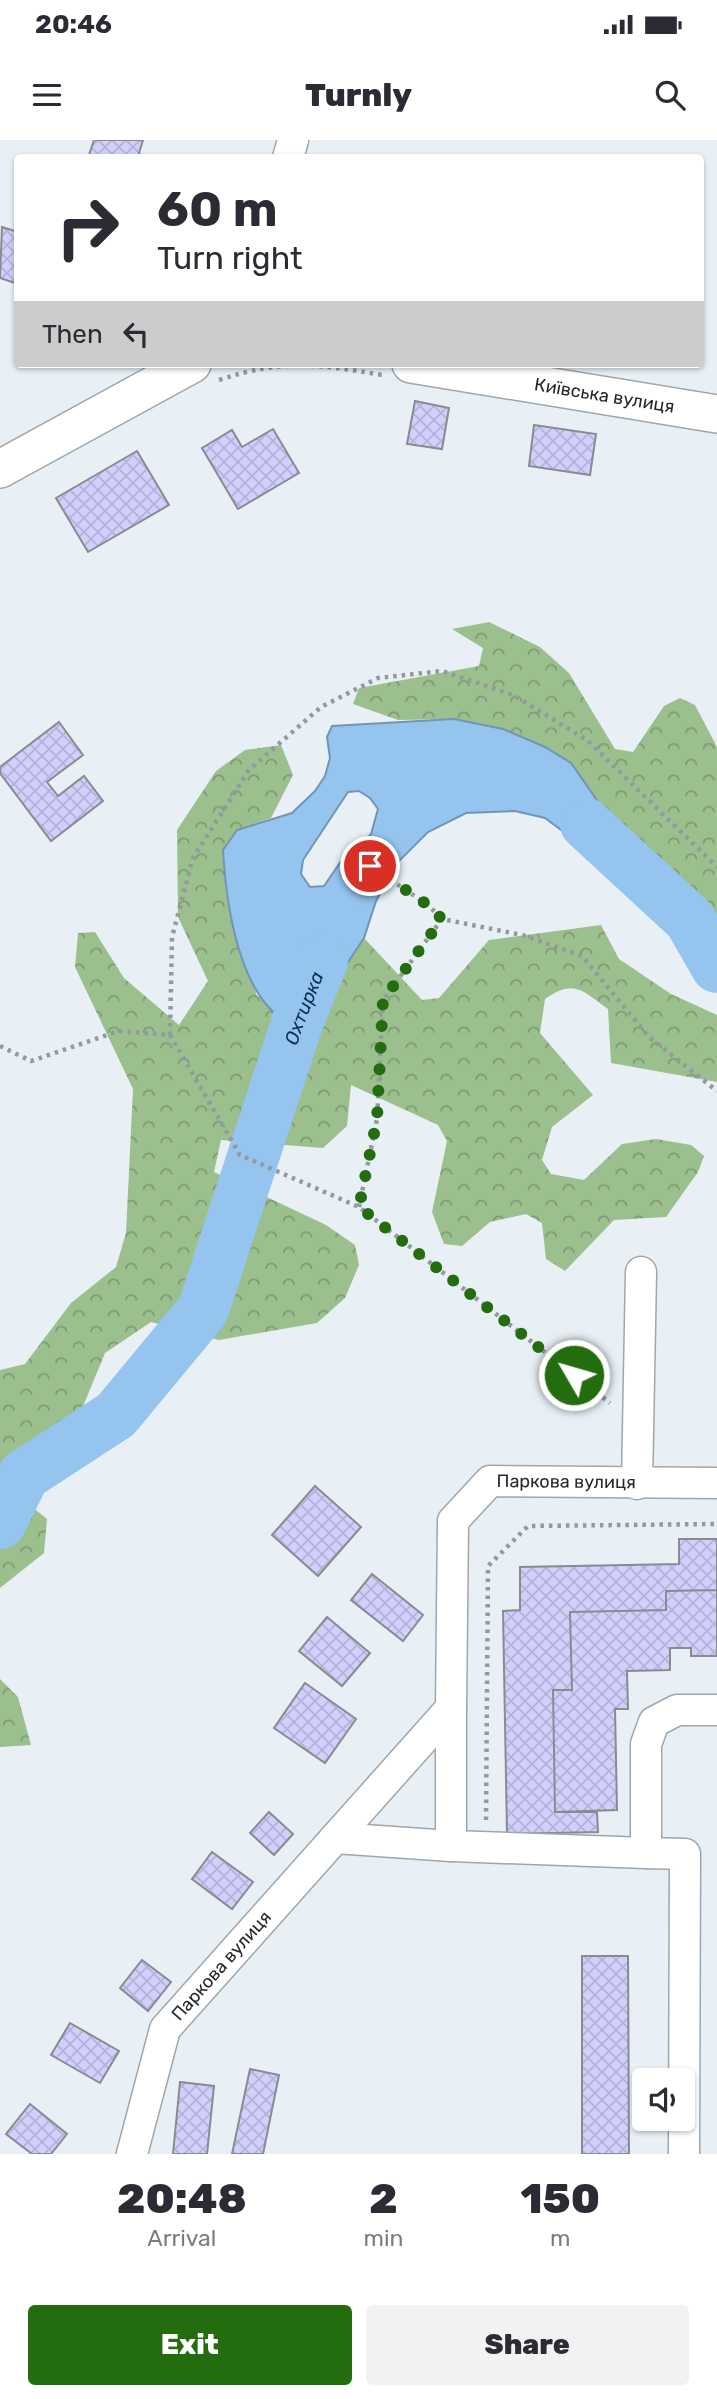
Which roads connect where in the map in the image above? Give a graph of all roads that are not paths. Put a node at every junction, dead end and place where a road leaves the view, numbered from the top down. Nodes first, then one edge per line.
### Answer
1 (400, 370) edge
2 (201, 374) edge
3 (717, 414) edge
4 (0, 469) edge
5 (641, 1272) dead end
6 (717, 1483) edge
7 (637, 1484) junction
8 (452, 1708) junction
9 (717, 1710) edge
10 (335, 1838) junction
11 (451, 1846) junction
12 (646, 1853) junction
13 (132, 2154) edge
14 (684, 2154) edge

1 - 3 main road, Київська вулиця
2 - 4 main road
5 - 7 street
6 - 7 street, Паркова вулиця
7 - 8 street, Паркова вулиця
8 - 10 street, Паркова вулиця
8 - 11 street, Паркова вулиця
9 - 12 street
10 - 11 street
10 - 13 street, Паркова вулиця
11 - 12 street
12 - 14 street

